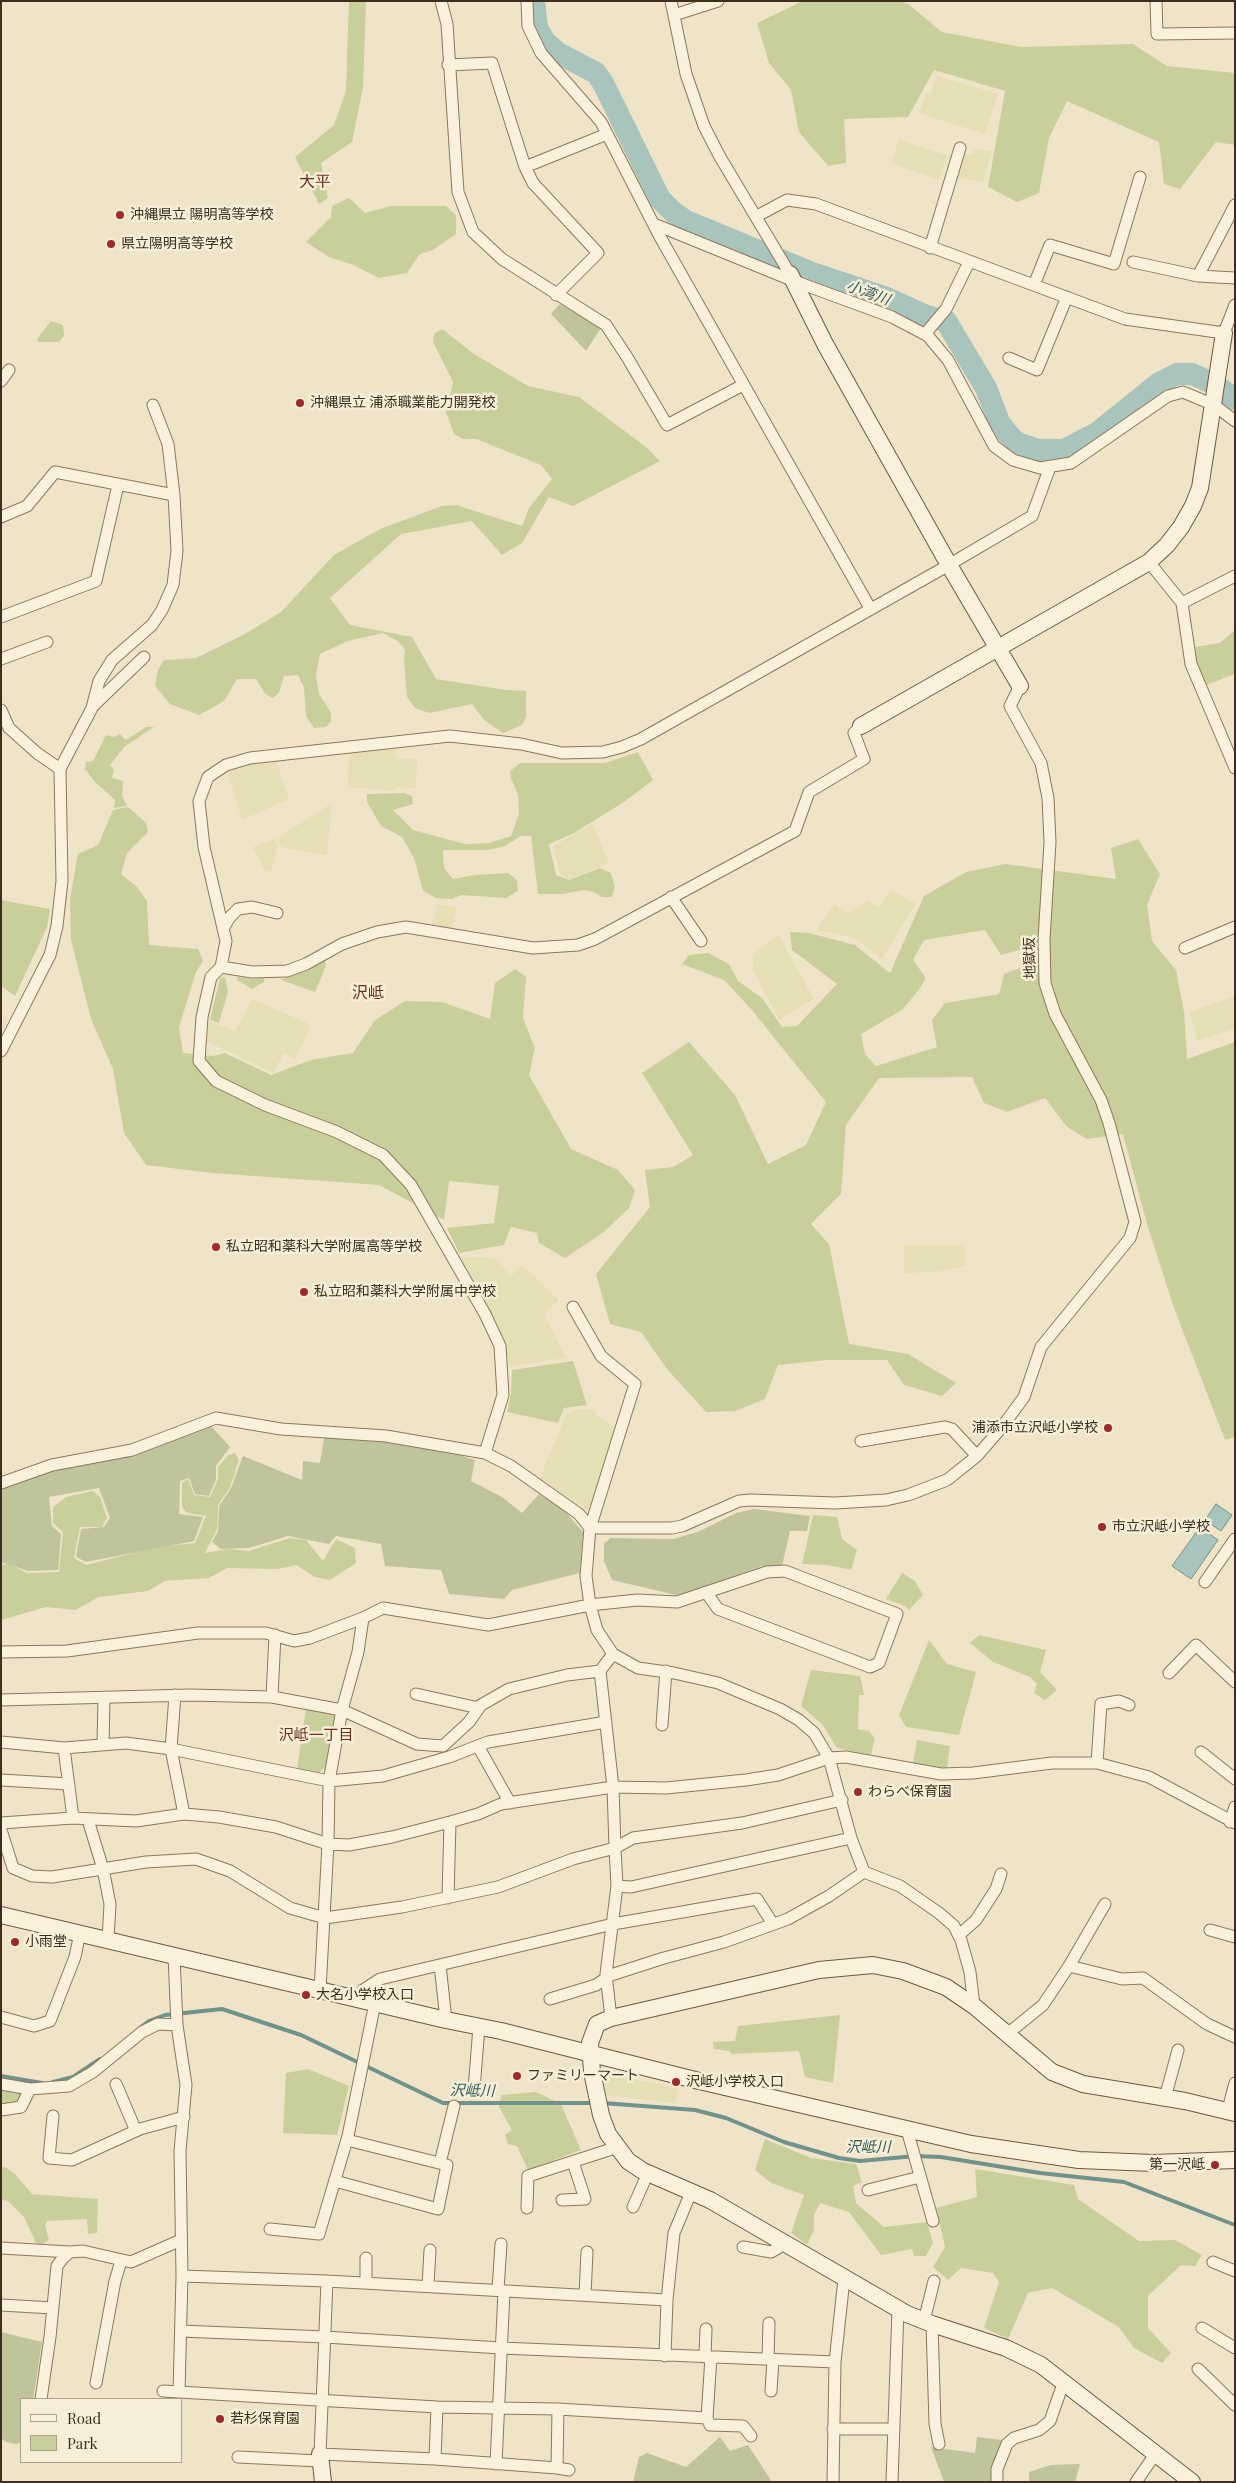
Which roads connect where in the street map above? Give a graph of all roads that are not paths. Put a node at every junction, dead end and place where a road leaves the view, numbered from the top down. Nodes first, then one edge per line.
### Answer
1 (441, 1) edge
2 (527, 1) edge
3 (671, 1) edge
4 (718, 1) edge
5 (1156, 1) edge
6 (674, 15) junction
7 (1235, 33) edge
8 (448, 65) junction
9 (607, 134) junction
10 (960, 148) dead end
11 (524, 167) junction
12 (1140, 177) dead end
13 (1235, 205) edge
14 (757, 216) junction
15 (654, 224) junction
16 (930, 248) junction
17 (968, 262) junction
18 (1134, 262) dead end
19 (1198, 276) junction
20 (792, 277) junction
21 (1235, 278) edge
22 (1034, 285) junction
23 (556, 295) junction
24 (1067, 297) junction
25 (1235, 305) edge
26 (1224, 333) junction
27 (925, 334) junction
28 (1009, 358) dead end
29 (9, 370) dead end
30 (1, 381) edge
31 (743, 385) junction
32 (1214, 403) junction
33 (153, 406) dead end
34 (1235, 421) edge
35 (1050, 467) junction
36 (118, 485) junction
37 (174, 495) junction
38 (1, 517) edge
39 (1149, 562) junction
40 (949, 565) junction
41 (1235, 576) edge
42 (1182, 603) junction
43 (870, 608) junction
44 (1, 617) edge
45 (47, 642) dead end
46 (998, 649) junction
47 (144, 656) dead end
48 (1, 659) edge
49 (1020, 686) joint
50 (92, 708) junction
51 (1, 710) edge
52 (861, 726) joint
53 (5, 731) edge
54 (1235, 768) edge
55 (60, 769) junction
56 (671, 897) junction
57 (277, 913) dead end
58 (1235, 927) edge
59 (223, 929) junction
60 (701, 941) dead end
61 (1185, 948) dead end
62 (221, 968) junction
63 (1, 1051) edge
64 (573, 1307) dead end
65 (861, 1440) dead end
66 (485, 1452) junction
67 (977, 1456) junction
68 (1, 1482) edge
69 (590, 1528) junction
70 (1235, 1539) edge
71 (1205, 1582) dead end
72 (706, 1592) junction
73 (590, 1605) junction
74 (363, 1618) junction
75 (275, 1635) junction
76 (1, 1652) edge
77 (613, 1654) junction
78 (600, 1672) junction
79 (666, 1672) junction
80 (1169, 1673) dead end
81 (1235, 1682) edge
82 (416, 1694) dead end
83 (175, 1695) junction
84 (104, 1697) junction
85 (272, 1697) junction
86 (1, 1700) edge
87 (1129, 1705) dead end
88 (479, 1708) junction
89 (342, 1710) junction
90 (606, 1722) junction
91 (662, 1725) dead end
92 (1, 1742) edge
93 (103, 1745) junction
94 (478, 1746) junction
95 (64, 1748) junction
96 (171, 1749) junction
97 (1201, 1752) dead end
98 (829, 1758) junction
99 (1097, 1763) junction
100 (1235, 1779) edge
101 (1, 1780) edge
102 (329, 1781) junction
103 (69, 1784) junction
104 (613, 1787) junction
105 (842, 1800) junction
106 (510, 1803) junction
107 (1235, 1808) edge
108 (184, 1814) junction
109 (73, 1818) junction
110 (88, 1820) junction
111 (450, 1822) junction
112 (1, 1823) edge
113 (1232, 1823) edge
114 (1, 1830) edge
115 (851, 1838) junction
116 (328, 1844) junction
117 (616, 1848) junction
118 (103, 1869) junction
119 (864, 1872) junction
120 (1001, 1874) dead end
121 (617, 1886) junction
122 (448, 1898) junction
123 (1104, 1904) dead end
124 (1, 1915) edge
125 (325, 1918) junction
126 (613, 1924) junction
127 (773, 1924) junction
128 (1210, 1930) dead end
129 (80, 1933) junction
130 (959, 1935) junction
131 (1235, 1937) edge
132 (108, 1940) junction
133 (174, 1956) junction
134 (440, 1964) junction
135 (1069, 1966) junction
136 (606, 1980) junction
137 (320, 1990) junction
138 (356, 1998) junction
139 (550, 1999) dead end
140 (374, 2003) junction
141 (974, 2006) junction
142 (1, 2017) edge
143 (176, 2017) junction
144 (611, 2018) junction
145 (446, 2020) junction
146 (479, 2027) junction
147 (1006, 2035) junction
148 (1235, 2037) edge
149 (1178, 2050) dead end
150 (590, 2052) junction
151 (1235, 2083) edge
152 (1, 2084) edge
153 (116, 2084) dead end
154 (30, 2089) junction
155 (474, 2089) dead end
156 (1165, 2098) junction
157 (454, 2106) dead end
158 (1, 2110) edge
159 (1231, 2111) edge
160 (53, 2116) dead end
161 (184, 2117) junction
162 (907, 2130) junction
163 (136, 2131) junction
164 (347, 2140) junction
165 (618, 2147) junction
166 (1235, 2160) edge
167 (573, 2162) junction
168 (440, 2163) junction
169 (648, 2173) junction
170 (920, 2177) junction
171 (334, 2181) junction
172 (692, 2190) junction
173 (868, 2190) dead end
174 (562, 2200) dead end
175 (633, 2207) dead end
176 (527, 2208) dead end
177 (933, 2221) dead end
178 (270, 2229) dead end
179 (181, 2240) junction
180 (780, 2241) junction
181 (501, 2244) dead end
182 (743, 2247) dead end
183 (1, 2248) edge
184 (430, 2250) dead end
185 (70, 2252) junction
186 (587, 2252) dead end
187 (366, 2258) dead end
188 (121, 2261) junction
189 (1213, 2262) dead end
190 (1235, 2271) edge
191 (182, 2276) junction
192 (844, 2279) junction
193 (326, 2281) junction
194 (934, 2281) dead end
195 (366, 2283) junction
196 (428, 2286) junction
197 (501, 2290) junction
198 (585, 2295) junction
199 (667, 2300) junction
200 (1, 2305) edge
201 (53, 2308) junction
202 (898, 2309) junction
203 (769, 2323) dead end
204 (928, 2323) junction
205 (1202, 2328) dead end
206 (706, 2329) dead end
207 (181, 2330) junction
208 (325, 2337) junction
209 (501, 2348) junction
210 (1235, 2348) edge
211 (665, 2356) junction
212 (708, 2357) junction
213 (770, 2360) junction
214 (835, 2362) junction
215 (1198, 2369) dead end
216 (1064, 2381) junction
217 (96, 2382) dead end
218 (162, 2391) dead end
219 (179, 2392) junction
220 (772, 2392) dead end
221 (41, 2398) edge
222 (322, 2400) junction
223 (1235, 2405) edge
224 (437, 2407) junction
225 (498, 2409) junction
226 (558, 2409) junction
227 (707, 2418) junction
228 (833, 2428) junction
229 (894, 2429) junction
230 (751, 2436) dead end
231 (939, 2444) dead end
232 (1156, 2453) junction
233 (238, 2457) dead end
234 (320, 2458) junction
235 (435, 2459) junction
236 (496, 2464) junction
237 (557, 2468) junction
238 (569, 2470) dead end
239 (324, 2482) edge
240 (833, 2482) edge
241 (892, 2482) edge
242 (997, 2482) edge
243 (1136, 2482) edge
244 (1192, 2482) edge

1 - 8 street
2 - 9 street
3 - 6 street
4 - 6 street
5 - 7 street
6 - 14 street
8 - 11 street
8 - 23 street
9 - 11 street
9 - 15 street
10 - 16 street
11 - 23 street
12 - 22 street
13 - 19 street
14 - 16 street
14 - 20 street
15 - 20 street
15 - 31 street
16 - 17 street
17 - 22 street
17 - 27 street
18 - 19 street
19 - 21 street
20 - 27 street
20 - 40 street
22 - 24 street
23 - 31 street
24 - 26 street
24 - 28 street
25 - 26 street
26 - 32 street
27 - 35 street
29 - 30 street
31 - 43 street
32 - 34 street
32 - 35 street
32 - 39 street
33 - 37 street
35 - 40 street
36 - 37 street
36 - 38 street
36 - 44 street
37 - 50 street
39 - 42 street
39 - 46 street
40 - 43 street
40 - 46 street
41 - 42 street
42 - 54 street
43 - 59 street
45 - 48 street
46 - 49 street
46 - 52 street
47 - 50 street
49 - 67 street, 地獄坂
50 - 55 street
51 - 53 street
52 - 56 street
53 - 55 street
55 - 63 street
56 - 60 street
56 - 62 street
57 - 59 street
58 - 61 street
59 - 62 street
62 - 66 street
64 - 69 street
65 - 67 street
66 - 68 street
66 - 69 street
67 - 69 street
69 - 73 street
70 - 71 street
72 - 72 street
72 - 73 street
73 - 74 street
73 - 77 street
74 - 75 street
74 - 89 street
75 - 76 street
75 - 85 street
77 - 78 street
77 - 79 street
78 - 88 street
78 - 90 street
79 - 91 street
79 - 98 street
80 - 81 street
82 - 88 street
83 - 84 street
83 - 85 street
83 - 96 street
84 - 86 street
84 - 93 street
85 - 89 street
87 - 99 street
88 - 89 street
89 - 102 street
90 - 94 street
90 - 104 street
92 - 95 street
93 - 95 street
93 - 96 street
94 - 102 street
94 - 106 street
95 - 103 street
96 - 102 street
96 - 108 street
97 - 100 street
98 - 99 street
98 - 104 street
98 - 105 street
99 - 113 street
101 - 103 street
102 - 116 street
103 - 109 street
104 - 106 street
104 - 117 street
105 - 115 street
105 - 117 street
106 - 111 street
107 - 113 street
108 - 110 street
108 - 116 street
109 - 110 street
109 - 112 street
110 - 118 street
111 - 116 street
111 - 122 street
114 - 118 street
115 - 119 street
115 - 121 street
116 - 125 street
117 - 121 street
117 - 122 street
118 - 125 street
118 - 132 street
119 - 127 street
119 - 130 street
120 - 130 street
121 - 126 street
122 - 125 street
123 - 135 street
124 - 129 street
125 - 137 street
126 - 127 street
126 - 134 street
126 - 136 street
127 - 136 street
128 - 131 street
129 - 132 street
129 - 142 street
130 - 141 street
132 - 133 street
133 - 137 street
133 - 143 street
134 - 138 street
134 - 145 street
135 - 147 street
135 - 148 street
136 - 139 street
136 - 144 street
137 - 138 street
138 - 140 street
140 - 145 street
140 - 164 street
141 - 144 street
141 - 147 street
143 - 154 street
143 - 161 street
144 - 150 street
145 - 146 street
146 - 150 street
146 - 155 street
147 - 156 street
149 - 156 street
150 - 162 street
150 - 165 street
151 - 159 street
152 - 154 street
153 - 163 street
154 - 158 street
156 - 159 street
157 - 168 street
160 - 163 street
161 - 163 street
161 - 179 street
162 - 166 street
162 - 170 street
164 - 168 street
164 - 171 street
165 - 167 street
165 - 169 street
167 - 174 street
167 - 176 street
168 - 171 street
169 - 172 street
169 - 175 street
170 - 173 street
170 - 177 street
171 - 178 street
172 - 180 street
172 - 199 street
179 - 188 street
179 - 191 street
180 - 182 street
180 - 192 street
181 - 197 street
183 - 185 street
184 - 196 street
185 - 188 street
185 - 201 street
186 - 198 street
187 - 195 street
188 - 217 street
189 - 190 street
191 - 193 street
191 - 207 street
192 - 202 street
192 - 214 street
193 - 195 street
193 - 208 street
194 - 204 street
195 - 196 street
196 - 197 street
197 - 198 street
197 - 209 street
198 - 199 street
199 - 211 street
200 - 201 street
201 - 221 street
202 - 204 street
202 - 229 street
203 - 213 street
204 - 216 street
204 - 231 street
205 - 210 street
206 - 212 street
207 - 208 street
207 - 219 street
208 - 209 street
208 - 222 street
209 - 211 street
209 - 225 street
211 - 212 street
212 - 213 street
212 - 227 street
213 - 214 street
213 - 220 street
214 - 228 street
215 - 223 street
216 - 232 street
216 - 242 street
218 - 219 street
219 - 222 street
222 - 224 street
222 - 234 street
224 - 225 street
224 - 235 street
225 - 226 street
225 - 236 street
226 - 227 street
226 - 237 street
227 - 230 street
228 - 229 street
228 - 240 street
229 - 241 street
232 - 243 street
232 - 244 street
233 - 234 street
234 - 235 street
234 - 239 street
235 - 236 street
236 - 237 street
237 - 238 street

